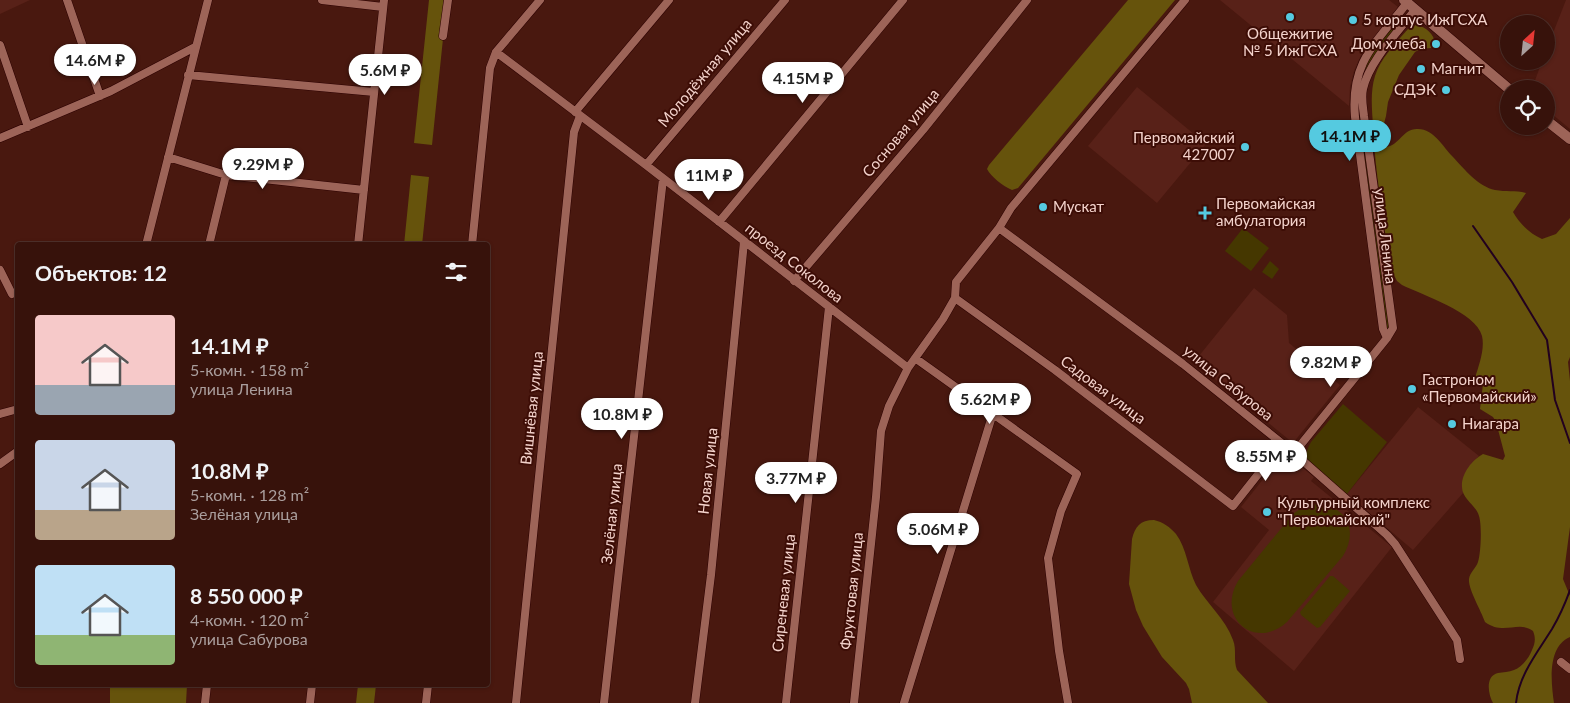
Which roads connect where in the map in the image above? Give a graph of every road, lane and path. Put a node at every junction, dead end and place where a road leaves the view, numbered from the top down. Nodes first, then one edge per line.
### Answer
1 (67, 0) edge
2 (208, 0) edge
3 (322, 0) edge
4 (448, 0) edge
5 (540, 0) edge
6 (669, 0) edge
7 (785, 0) edge
8 (903, 0) edge
9 (1026, 0) edge
10 (1185, 0) edge
11 (383, 4) edge
12 (1409, 4) edge
13 (443, 36) dead end
14 (0, 45) edge
15 (195, 47) junction
16 (496, 52) junction
17 (188, 75) junction
18 (1500, 81) edge
19 (374, 92) junction
20 (100, 96) junction
21 (577, 114) junction
22 (28, 127) junction
23 (1555, 127) edge
24 (0, 138) edge
25 (1570, 139) edge
26 (168, 157) junction
27 (646, 165) junction
28 (226, 175) junction
29 (663, 178) junction
30 (364, 190) junction
31 (719, 222) junction
32 (999, 228) junction
33 (147, 242) edge
34 (210, 242) edge
35 (358, 242) edge
36 (472, 242) edge
37 (744, 242) junction
38 (0, 270) edge
39 (794, 281) junction
40 (12, 294) dead end
41 (955, 298) junction
42 (829, 307) junction
43 (915, 358) junction
44 (908, 368) junction
45 (15, 410) edge
46 (993, 413) junction
47 (0, 414) edge
48 (1282, 444) junction
49 (15, 453) edge
50 (1294, 453) junction
51 (0, 464) edge
52 (1460, 659) dead end
53 (1561, 662) dead end
54 (1570, 669) edge
55 (207, 687) edge
56 (312, 687) edge
57 (428, 687) edge
58 (205, 703) edge
59 (310, 703) edge
60 (426, 703) edge
61 (516, 703) edge
62 (604, 703) edge
63 (696, 703) edge
64 (786, 703) edge
65 (854, 703) edge
66 (904, 703) edge
67 (1068, 703) edge

1 - 20 street
2 - 15 street
3 - 11 street
4 - 13 street
5 - 16 street
6 - 21 street
7 - 27 street, Молодёжная улица
8 - 31 street
9 - 39 street, Сосновая улица
10 - 32 street, Фруктовая улица
11 - 19 street
12 - 18 street
12 - 50 street, улица Ленина
14 - 22 street
15 - 17 street
15 - 20 street
16 - 21 street, проезд Соколова
16 - 36 street
17 - 19 street
17 - 26 street
19 - 30 street
20 - 22 street
21 - 27 street, проезд Соколова
21 - 61 street, Вишнёвая улица
22 - 24 street
23 - 25 street
26 - 28 street
26 - 33 street
27 - 29 street, проезд Соколова
28 - 30 street
28 - 34 street
29 - 31 street, проезд Соколова
29 - 62 street, Зелёная улица
30 - 35 street
31 - 37 street, проезд Соколова
32 - 41 street, Фруктовая улица
32 - 48 street, улица Сабурова
37 - 39 street, проезд Соколова
37 - 63 street, Новая улица
38 - 40 street
39 - 42 street, проезд Соколова
41 - 43 street, Фруктовая улица
41 - 48 street, Садовая улица
42 - 44 street, проезд Соколова
42 - 64 street, Сиреневая улица
43 - 44 street, Фруктовая улица
43 - 46 street
44 - 65 street, Фруктовая улица
45 - 47 street
46 - 66 street
46 - 67 street
48 - 50 street, улица Сабурова
49 - 51 street
50 - 52 street, улица Сабурова
53 - 54 street
55 - 58 street
56 - 59 street
57 - 60 street

